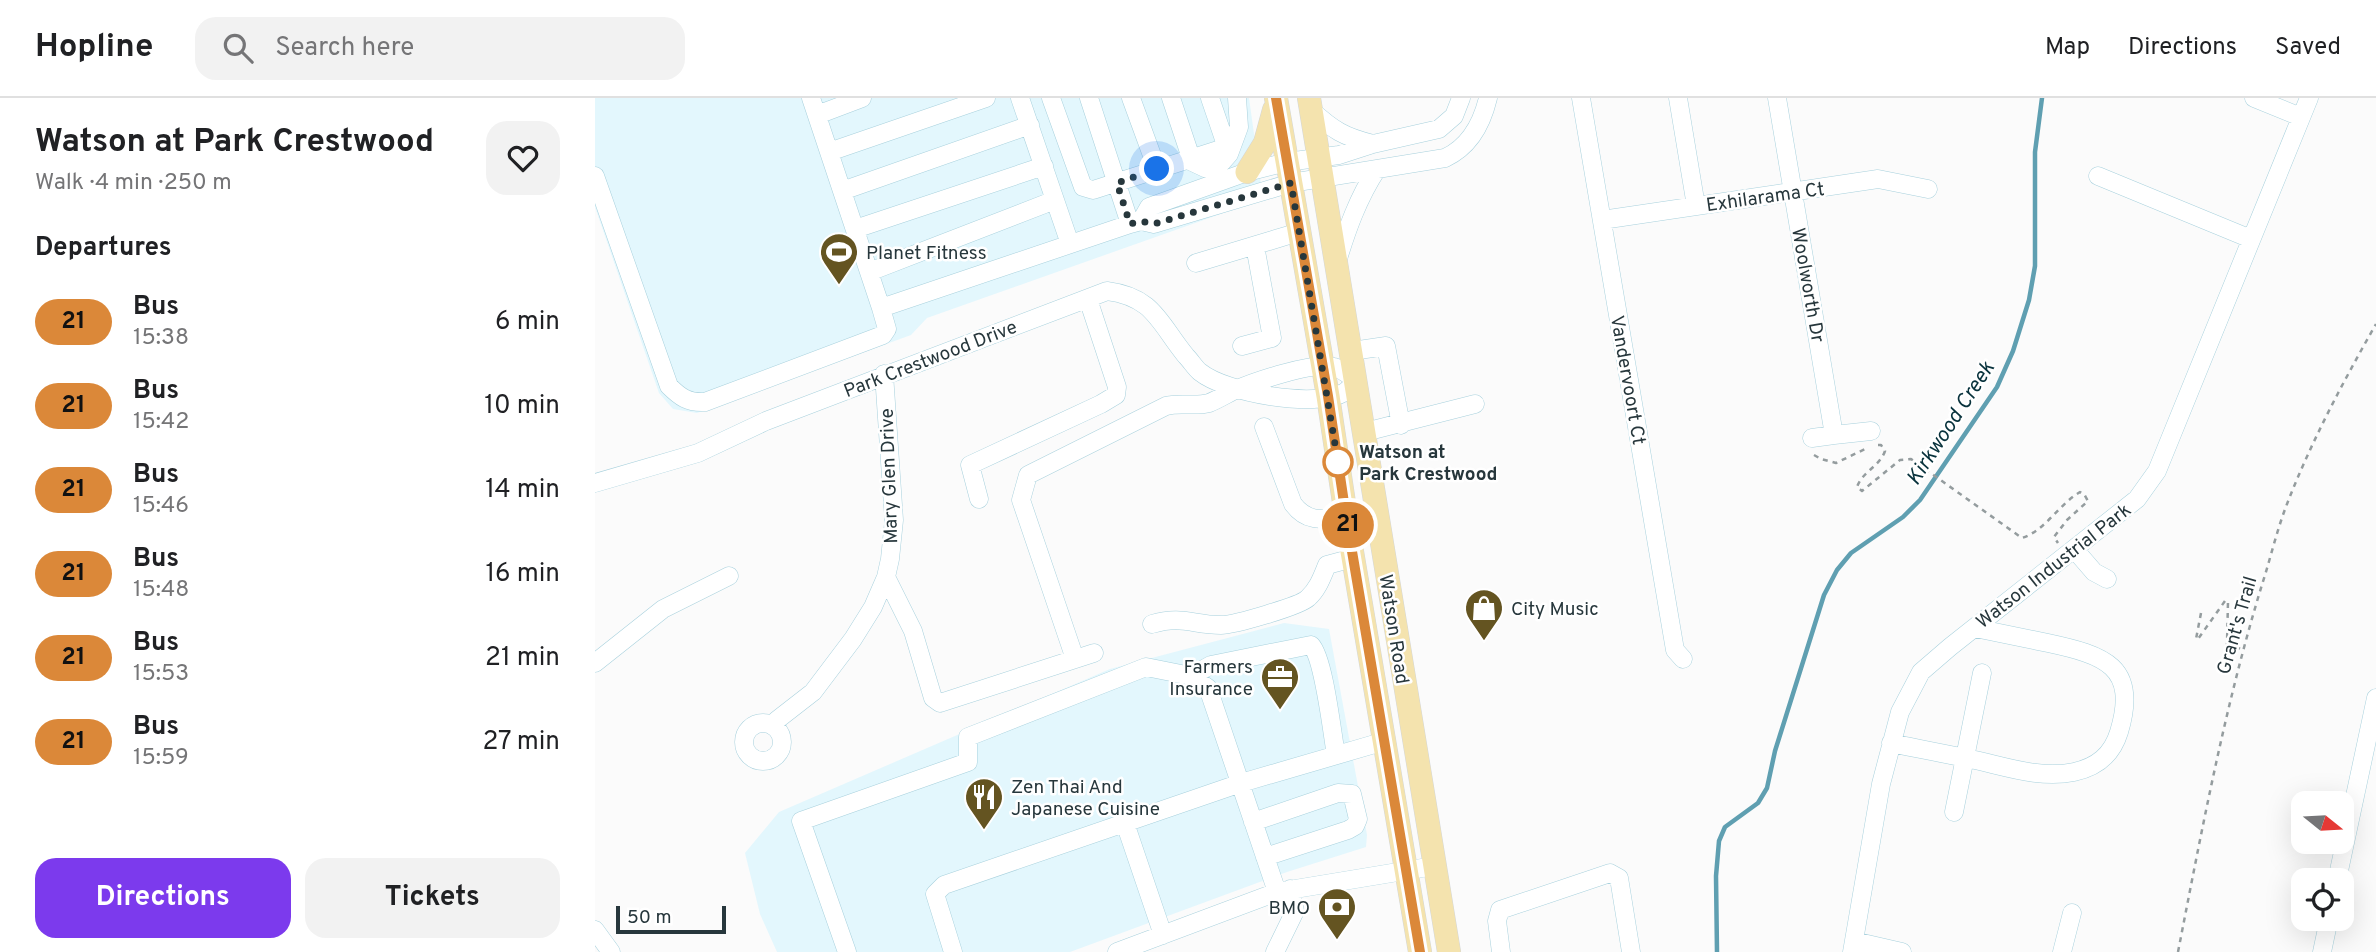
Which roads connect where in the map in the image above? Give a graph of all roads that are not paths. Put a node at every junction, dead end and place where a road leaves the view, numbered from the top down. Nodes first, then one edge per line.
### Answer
1 (862, 98) edge
2 (986, 98) edge
3 (1020, 98) edge
4 (1051, 98) edge
5 (1089, 98) edge
6 (1131, 98) edge
7 (1171, 98) edge
8 (1210, 98) edge
9 (1237, 98) edge
10 (1461, 98) edge
11 (1488, 98) edge
12 (1581, 98) edge
13 (1678, 98) edge
14 (1777, 98) edge
15 (2254, 98) edge
16 (2309, 98) edge
17 (1276, 99) edge
18 (1310, 104) edge
19 (814, 106) edge
20 (2301, 117) junction
21 (1446, 123) junction
22 (1030, 125) junction
23 (1230, 142) junction
24 (1373, 144) junction
25 (829, 152) junction
26 (1454, 154) junction
27 (1190, 159) junction
28 (1044, 166) junction
29 (1320, 166) junction
30 (1157, 169) junction
31 (1377, 169) junction
32 (1247, 172) junction
33 (1289, 173) junction
34 (595, 176) edge
35 (2098, 176) dead end
36 (1117, 183) junction
37 (1928, 188) dead end
38 (842, 191) junction
39 (1793, 191) junction
40 (1055, 200) junction
41 (1696, 206) junction
42 (1602, 220) junction
43 (1135, 222) junction
44 (855, 229) junction
45 (1299, 232) junction
46 (2251, 239) junction
47 (1070, 244) junction
48 (1255, 246) junction
49 (1337, 262) junction
50 (1196, 263) dead end
51 (869, 272) junction
52 (1088, 299) junction
53 (881, 307) junction
54 (1242, 346) dead end
55 (1352, 351) junction
56 (1323, 365) junction
57 (884, 374) junction
58 (1357, 381) junction
59 (1236, 390) junction
60 (1328, 396) junction
61 (1475, 404) dead end
62 (1401, 425) junction
63 (1264, 427) dead end
64 (1871, 431) dead end
65 (1365, 432) junction
66 (1835, 435) junction
67 (1812, 438) road end
68 (595, 483) edge
69 (979, 499) dead end
70 (1346, 516) junction
71 (2075, 550) junction
72 (1353, 558) junction
73 (729, 576) dead end
74 (886, 577) junction
75 (2107, 579) dead end
76 (1152, 624) dead end
77 (1975, 628) junction
78 (1094, 653) dead end
79 (1075, 659) junction
80 (1683, 659) dead end
81 (595, 663) edge
82 (1982, 673) dead end
83 (1191, 676) junction
84 (2376, 698) edge
85 (773, 726) dead end
86 (1384, 741) junction
87 (1891, 743) junction
88 (1336, 755) junction
89 (1970, 759) junction
90 (1241, 782) junction
91 (1954, 812) dead end
92 (1125, 822) junction
93 (1253, 822) junction
94 (1265, 857) junction
95 (1434, 866) junction
96 (2340, 868) edge
97 (1406, 870) junction
98 (1283, 890) junction
99 (2072, 913) dead end
100 (595, 930) edge
101 (2326, 931) edge
102 (1163, 935) junction
103 (1853, 947) edge
104 (611, 952) edge
105 (847, 952) edge
106 (953, 952) edge
107 (1117, 952) edge
108 (1275, 952) edge
109 (1420, 952) edge
110 (1448, 952) edge
111 (1501, 952) edge
112 (1631, 952) edge
113 (1902, 952) edge
114 (2062, 952) edge
115 (2322, 952) edge

1 - 19 street
2 - 25 street
3 - 22 street
4 - 36 street
5 - 36 street
6 - 30 street
7 - 27 street
8 - 23 street
9 - 23 street
10 - 21 street
11 - 26 street
12 - 42 street, Vandervoort Ct
13 - 41 street
14 - 39 street, Woolworth Dr
15 - 20 street
16 - 20 street, Watson Industrial Park
17 - 32 main road
17 - 33 main road, Watson Road
18 - 24 street
18 - 29 main road, Watson Road
19 - 25 street
20 - 46 street, Watson Industrial Park
21 - 24 street
21 - 26 street
22 - 28 street
22 - 38 street
23 - 27 street
24 - 29 street
25 - 38 street
26 - 31 street
27 - 30 street
28 - 40 street
28 - 44 street
29 - 31 street
29 - 33 street
29 - 49 main road, Watson Road
30 - 36 street
31 - 49 street
32 - 33 street
32 - 43 street
33 - 43 street
33 - 45 main road, Watson Road
34 - 53 street
35 - 46 street
36 - 43 street
37 - 39 street, Exhilarama Ct
38 - 44 street
39 - 41 street, Exhilarama Ct
39 - 66 street, Woolworth Dr
40 - 47 street
40 - 51 street
41 - 42 street, Exhilarama Ct
42 - 80 street, Vandervoort Ct
43 - 47 street
44 - 51 street
45 - 48 street
45 - 56 main road, Watson Road
46 - 71 street, Watson Industrial Park
47 - 53 street
48 - 50 street
48 - 54 street
49 - 55 main road, Watson Road
51 - 53 street
52 - 57 street, Park Crestwood Drive
52 - 59 street, Park Crestwood Drive
52 - 69 street
55 - 58 main road, Watson Road
55 - 62 street
56 - 58 street
56 - 59 street
56 - 60 main road, Watson Road
57 - 68 street, Park Crestwood Drive
57 - 74 street, Mary Glen Drive
58 - 60 street, Park Crestwood Drive
58 - 65 main road, Watson Road
59 - 60 street, Park Crestwood Drive
59 - 79 street
60 - 70 main road, Watson Road
61 - 62 street
62 - 65 street
63 - 70 street
64 - 66 street
65 - 95 main road, Watson Road
66 - 67 street
70 - 72 main road, Watson Road
71 - 75 street
71 - 77 street, Watson Industrial Park
72 - 76 street
72 - 86 main road, Watson Road
73 - 81 street
74 - 79 street
74 - 85 street, Mary Glen Drive
77 - 87 street, Watson Industrial Park
77 - 89 street
78 - 79 street
82 - 89 street
83 - 88 street
83 - 90 street
83 - 105 street
84 - 96 street
86 - 88 street
86 - 97 main road, Watson Road
87 - 89 street
87 - 103 street, Watson Industrial Park
88 - 90 street
89 - 91 street
90 - 92 street
90 - 93 street
92 - 102 street
92 - 106 street
93 - 94 street
93 - 94 street
94 - 98 street
95 - 97 street
95 - 110 main road, Watson Road
97 - 98 street
97 - 109 main road, Watson Road
98 - 102 street
98 - 108 street
99 - 114 street
100 - 104 street
101 - 115 street
102 - 107 street
103 - 113 street
111 - 112 street

